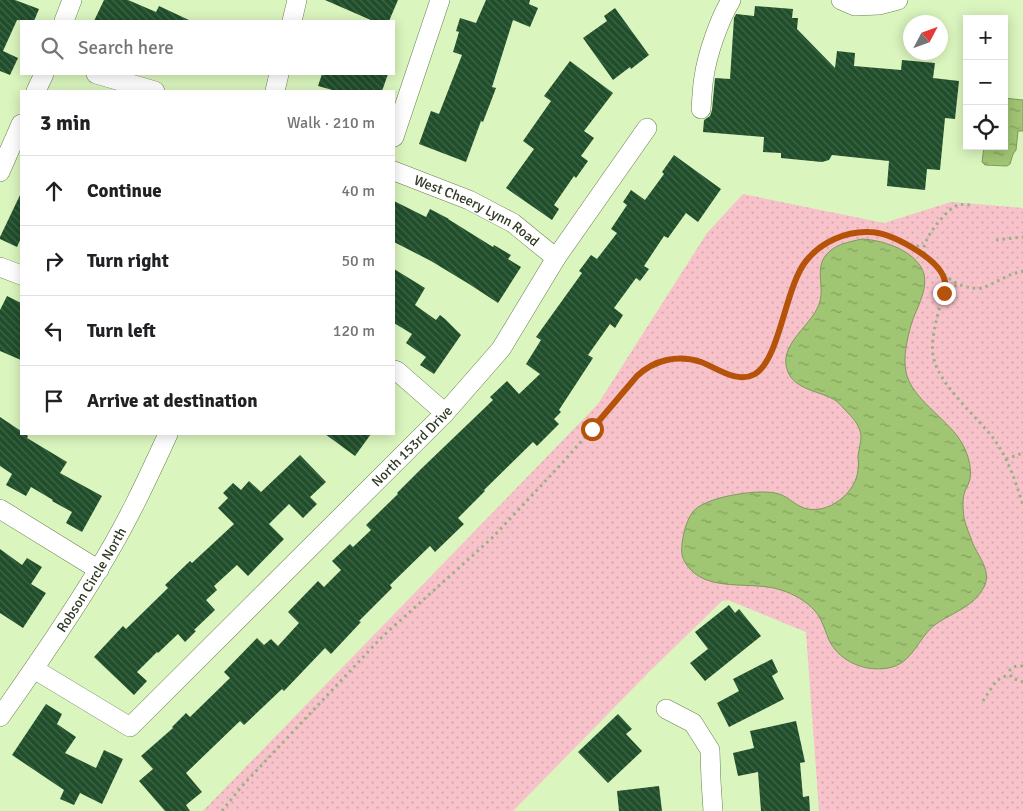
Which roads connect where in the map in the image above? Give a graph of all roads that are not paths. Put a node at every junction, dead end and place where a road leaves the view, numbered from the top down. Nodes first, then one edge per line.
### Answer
1 (72, 0) edge
2 (297, 0) edge
3 (440, 0) edge
4 (731, 0) edge
5 (842, 0) edge
6 (898, 0) edge
7 (64, 20) edge
8 (292, 20) edge
9 (44, 75) edge
10 (99, 75) edge
11 (279, 75) edge
12 (36, 90) edge
13 (152, 90) edge
14 (275, 90) edge
15 (701, 109) dead end
16 (20, 126) edge
17 (647, 128) dead end
18 (395, 134) edge
19 (2, 160) edge
20 (395, 171) edge
21 (556, 258) junction
22 (0, 267) edge
23 (20, 275) edge
24 (395, 370) edge
25 (445, 413) junction
26 (168, 435) edge
27 (0, 508) edge
28 (99, 570) junction
29 (34, 669) junction
30 (666, 709) dead end
31 (0, 717) edge
32 (713, 811) edge

1 - 7 street
2 - 8 street
3 - 18 street
4 - 15 street
5 - 6 street
9 - 12 street
10 - 13 street
11 - 14 street
16 - 19 street
17 - 21 street, North 153rd Drive
20 - 21 street, West Cheery Lynn Road
21 - 25 street, North 153rd Drive
22 - 23 street
24 - 25 street
25 - 29 street, North 153rd Drive
26 - 28 street, Robson Circle North
27 - 28 street
28 - 29 street, Robson Circle North
29 - 31 street, Robson Circle North
30 - 32 street

